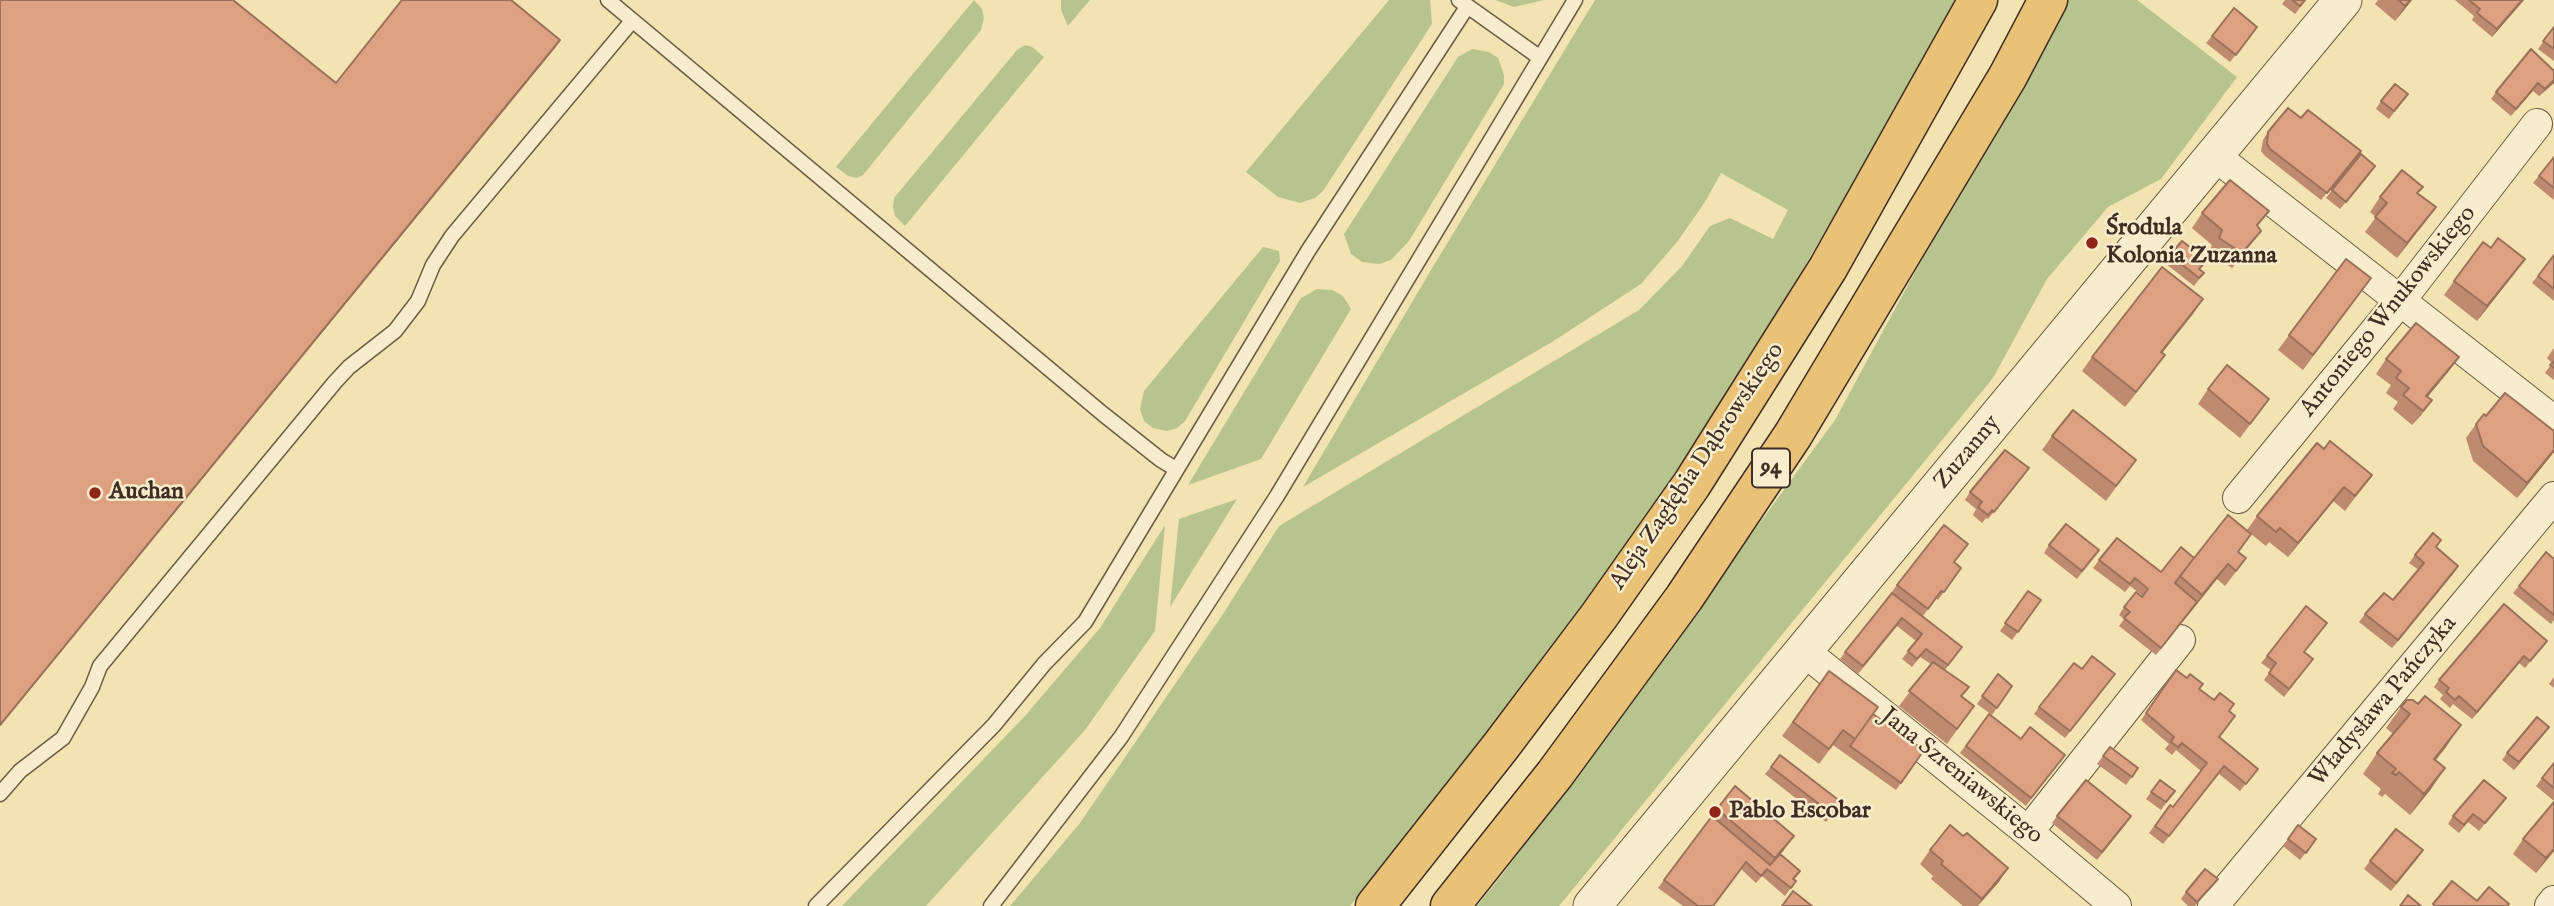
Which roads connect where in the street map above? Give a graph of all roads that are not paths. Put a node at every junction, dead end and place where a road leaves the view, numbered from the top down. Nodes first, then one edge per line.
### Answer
1 (608, 0) edge
2 (1575, 0) edge
3 (1978, 0) edge
4 (2048, 0) edge
5 (2343, 0) edge
6 (1463, 3) edge
7 (632, 21) junction
8 (1539, 57) junction
9 (2537, 124) dead end
10 (2215, 156) junction
11 (2399, 302) junction
12 (2554, 421) edge
13 (1177, 469) junction
14 (2554, 497) edge
15 (2238, 499) dead end
16 (2180, 640) dead end
17 (1804, 651) junction
18 (0, 794) edge
19 (2028, 832) junction
20 (2554, 901) edge
21 (816, 906) edge
22 (991, 906) edge
23 (1375, 906) edge
24 (1450, 906) edge
25 (1592, 906) edge
26 (2116, 906) edge
27 (2213, 906) edge
28 (2550, 906) edge

1 - 7 lane
2 - 8 lane
3 - 23 main road, Aleja Zagłębia Dąbrowskiego / 94
4 - 24 main road, 94
5 - 10 street, Zuzanny
6 - 8 lane
6 - 13 lane
7 - 13 lane
7 - 18 lane
8 - 22 lane
9 - 11 street, Antoniego Wnukowskiego
10 - 11 street
10 - 17 street, Zuzanny
11 - 12 street
11 - 15 street, Antoniego Wnukowskiego
13 - 21 lane
14 - 27 street, Władysława Pańczyka
16 - 19 street
17 - 19 street, Jana Szreniawskiego
17 - 25 street, Zuzanny
19 - 26 street, Jana Szreniawskiego
20 - 28 street

